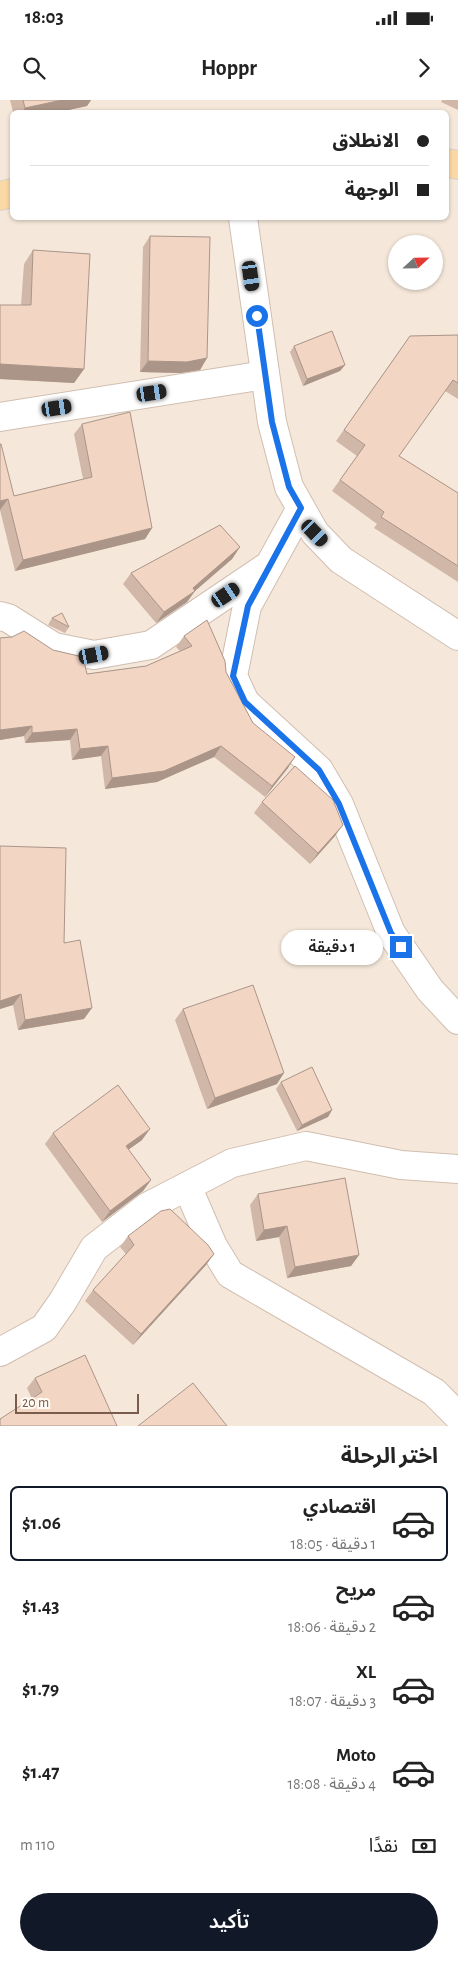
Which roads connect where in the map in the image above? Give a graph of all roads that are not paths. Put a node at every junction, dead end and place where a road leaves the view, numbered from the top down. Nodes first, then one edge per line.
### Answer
1 (242, 220) edge
2 (265, 374) junction
3 (0, 417) edge
4 (301, 508) junction
5 (270, 565) junction
6 (0, 616) edge
7 (458, 636) edge
8 (458, 1020) edge
9 (458, 1169) edge
10 (187, 1186) junction
11 (0, 1352) edge
12 (458, 1416) edge

1 - 2 street
2 - 3 street
2 - 4 street
4 - 5 street
4 - 7 street
5 - 6 street
5 - 8 street
9 - 10 street
10 - 11 street
10 - 12 street

